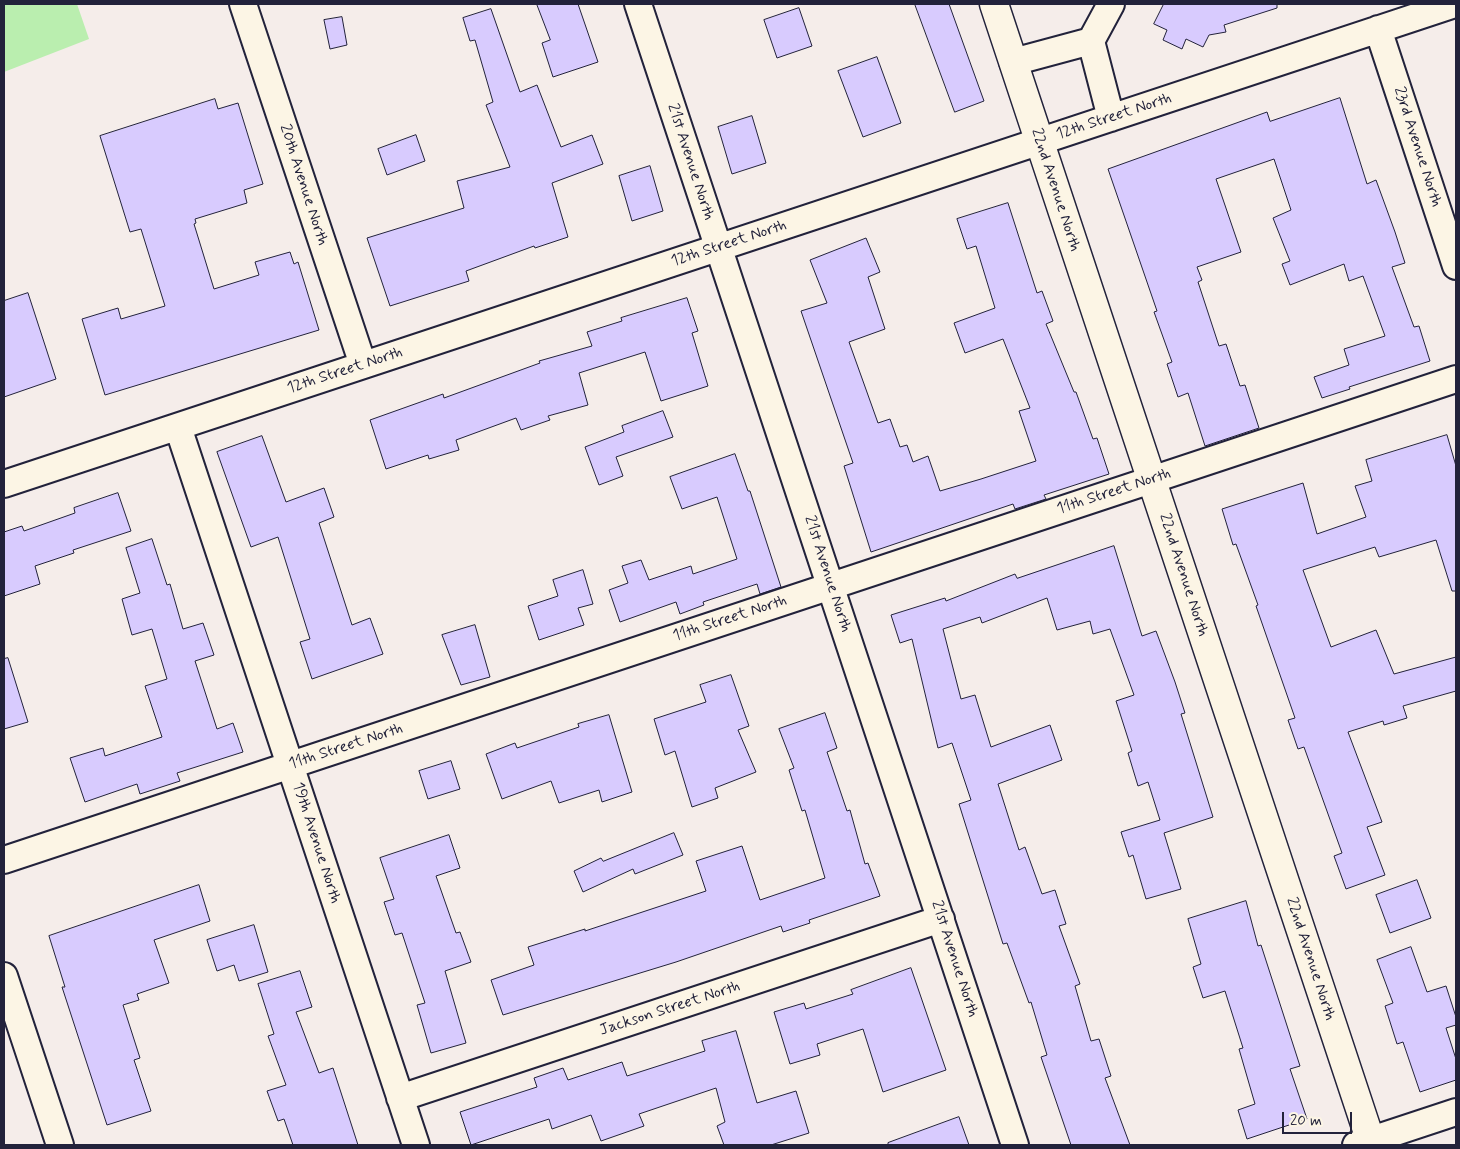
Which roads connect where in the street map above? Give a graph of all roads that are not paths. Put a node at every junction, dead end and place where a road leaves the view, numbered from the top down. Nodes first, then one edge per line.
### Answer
1 (243, 4) edge
2 (638, 4) edge
3 (994, 4) edge
4 (1111, 4) edge
5 (1455, 4) edge
6 (1378, 29) junction
7 (1091, 41) junction
8 (1013, 62) junction
9 (1111, 118) junction
10 (1039, 141) junction
11 (718, 248) junction
12 (1456, 266) edge
13 (363, 365) junction
14 (1456, 379) edge
15 (178, 427) junction
16 (1151, 480) junction
17 (4, 484) edge
18 (830, 586) junction
19 (290, 765) junction
20 (4, 860) edge
21 (941, 919) junction
22 (4, 976) edge
23 (400, 1098) junction
24 (1456, 1112) edge
25 (1366, 1144) edge
26 (60, 1145) edge
27 (416, 1145) edge
28 (1015, 1145) edge

1 - 13 street, 20th Avenue North
2 - 11 street, 21st Avenue North
3 - 8 main road, 22nd Avenue North
4 - 7 street
5 - 6 street, 12th Street North
6 - 9 street, 12th Street North
6 - 12 street, 23rd Avenue North
7 - 8 street
7 - 9 street
8 - 10 main road, 22nd Avenue North
9 - 10 street, 12th Street North
10 - 11 street, 12th Street North
10 - 16 main road, 22nd Avenue North
11 - 13 street, 12th Street North
11 - 18 street, 21st Avenue North
13 - 15 street, 12th Street North
14 - 16 street, 11th Street North
15 - 17 street, 12th Street North
15 - 19 street, 19th Avenue North
16 - 18 street, 11th Street North
16 - 25 main road, 22nd Avenue North
18 - 19 street, 11th Street North
18 - 21 street, 21st Avenue North
19 - 20 street, 11th Street North
19 - 23 street, 19th Avenue North
21 - 23 street, Jackson Street North
21 - 28 street, 21st Avenue North
22 - 26 street
23 - 27 street, 19th Avenue North
24 - 25 street

